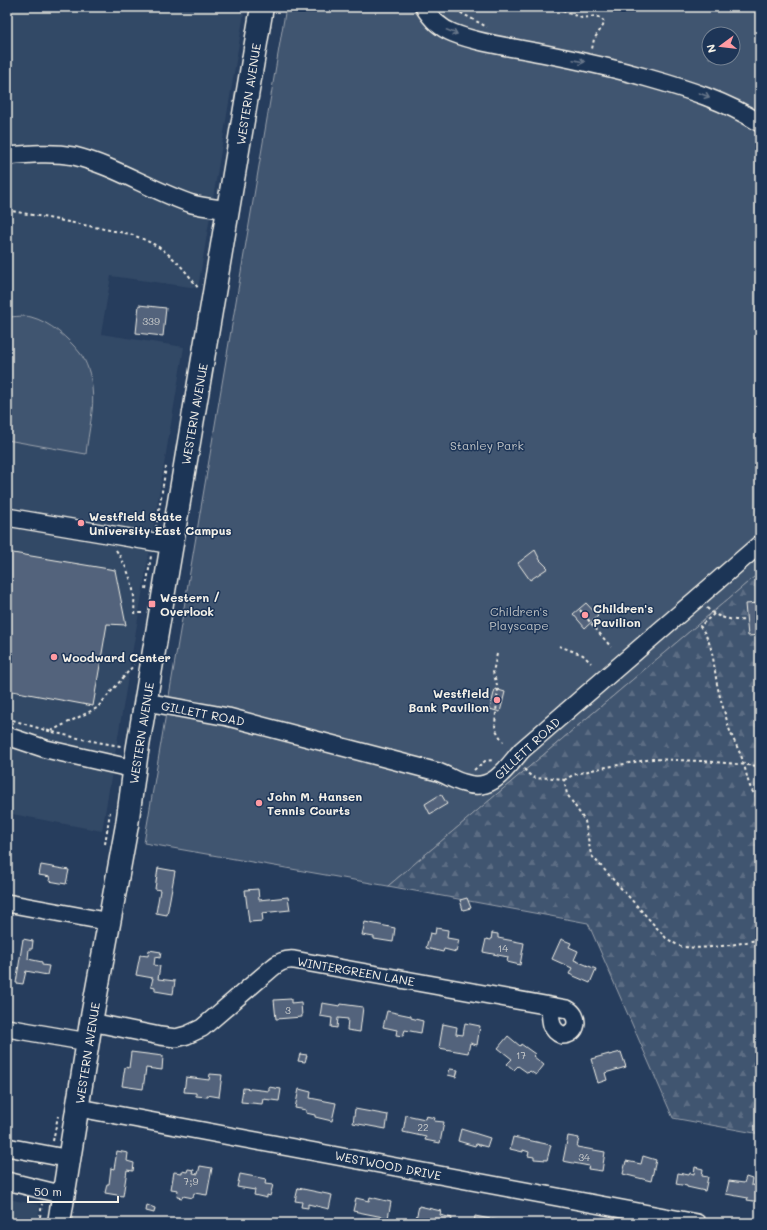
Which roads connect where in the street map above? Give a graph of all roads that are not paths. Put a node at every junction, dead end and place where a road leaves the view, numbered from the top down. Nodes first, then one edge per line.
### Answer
1 (262, 7) edge
2 (424, 7) edge
3 (760, 123) edge
4 (7, 156) edge
5 (228, 210) junction
6 (7, 517) edge
7 (760, 544) edge
8 (172, 546) junction
9 (146, 702) junction
10 (7, 736) edge
11 (134, 769) junction
12 (7, 903) edge
13 (110, 922) junction
14 (550, 1006) dead end
15 (7, 1028) edge
16 (90, 1032) junction
17 (79, 1108) junction
18 (7, 1147) edge
19 (70, 1159) junction
20 (7, 1181) edge
21 (64, 1195) junction
22 (49, 1222) edge
23 (697, 1223) edge

1 - 5 main road, WESTERN AVENUE
2 -> 3 street
4 - 5 street
5 - 8 main road, WESTERN AVENUE
6 - 8 street
7 - 9 street, GILLETT ROAD
8 - 9 main road, WESTERN AVENUE
9 - 11 main road, WESTERN AVENUE
10 - 11 street
11 - 13 main road, WESTERN AVENUE
12 - 13 street
13 - 16 main road, WESTERN AVENUE
14 - 16 street, WINTERGREEN LANE
15 - 16 street, WINTERGREEN LANE
16 - 17 main road, WESTERN AVENUE
17 - 19 main road, WESTERN AVENUE
17 - 23 street, WESTWOOD DRIVE
18 - 19 street
19 - 21 main road, WESTERN AVENUE
20 - 21 street
21 - 22 main road, WESTERN AVENUE

